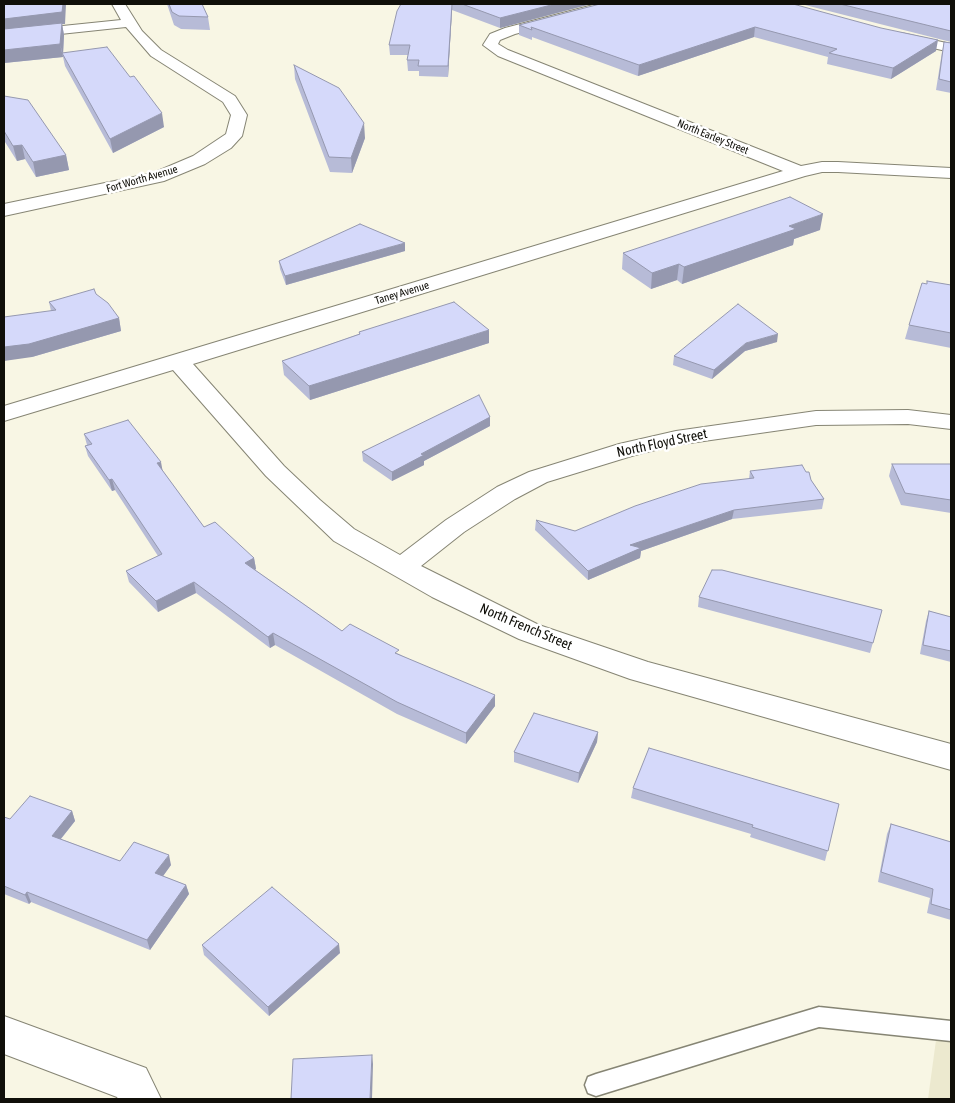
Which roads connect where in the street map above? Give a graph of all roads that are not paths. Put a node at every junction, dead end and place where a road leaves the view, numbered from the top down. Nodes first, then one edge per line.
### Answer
1 (119, 4) edge
2 (611, 4) edge
3 (129, 23) junction
4 (884, 33) edge
5 (4, 36) edge
6 (951, 48) edge
7 (800, 172) junction
8 (951, 174) edge
9 (4, 210) edge
10 (178, 361) junction
11 (4, 414) edge
12 (951, 422) edge
13 (402, 567) junction
14 (951, 757) edge
15 (951, 1031) edge
16 (4, 1035) edge
17 (596, 1085) dead end
18 (140, 1099) edge

1 - 3 street, Fort Worth Avenue
2 - 7 street, North Earley Street
3 - 5 street
3 - 9 street, Fort Worth Avenue
4 - 6 street
7 - 8 street
7 - 10 street, Taney Avenue
10 - 11 street, Taney Avenue
10 - 13 street, North French Street
12 - 13 street, North Floyd Street
13 - 14 street, North French Street
15 - 17 lane
16 - 18 street

